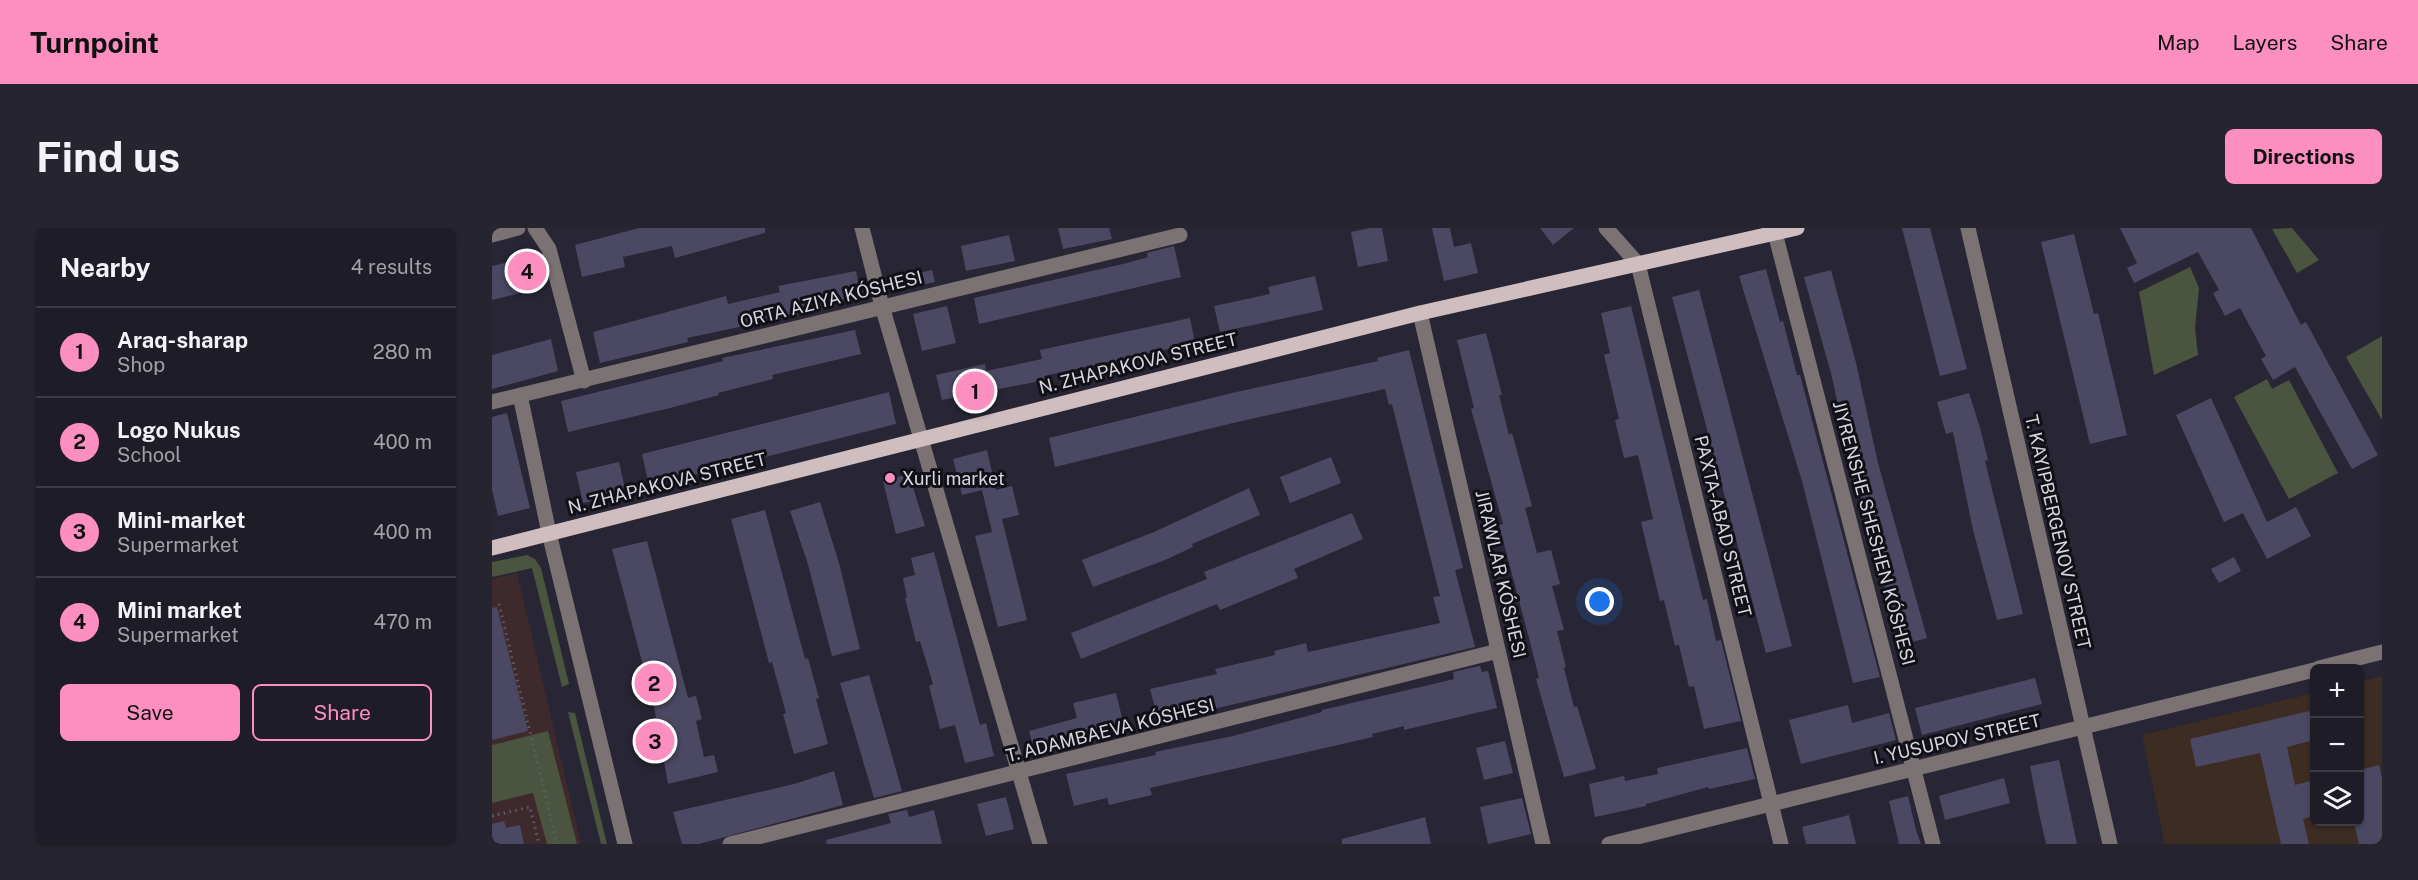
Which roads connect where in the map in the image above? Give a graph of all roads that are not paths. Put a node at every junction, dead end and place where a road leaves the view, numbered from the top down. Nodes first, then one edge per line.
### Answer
1 (518, 228) edge
2 (535, 228) edge
3 (862, 228) edge
4 (1606, 228) edge
5 (1797, 228) edge
6 (1968, 228) edge
7 (1775, 233) junction
8 (492, 235) edge
9 (1180, 235) dead end
10 (1638, 264) junction
11 (882, 306) junction
12 (1420, 313) junction
13 (584, 381) junction
14 (520, 395) junction
15 (492, 402) edge
16 (920, 438) junction
17 (549, 533) junction
18 (492, 548) edge
19 (1498, 651) junction
20 (2382, 652) edge
21 (2338, 664) edge
22 (2310, 671) edge
23 (2083, 729) junction
24 (1915, 769) junction
25 (1020, 773) junction
26 (1771, 804) junction
27 (625, 844) edge
28 (730, 844) edge
29 (1040, 844) edge
30 (1543, 844) edge
31 (1609, 844) edge
32 (1781, 844) edge
33 (1934, 844) edge
34 (2110, 844) edge

1 - 8 street
2 - 13 street
3 - 11 street
4 - 10 street, PAXTA-ABAD STREET
5 - 7 main road, N. ZHAPAKOVA STREET
6 - 23 street, T. KAYIPBERGENOV STREET
7 - 10 main road, N. ZHAPAKOVA STREET
7 - 24 street, JIYRENSHE SHESHEN KÓSHESI
9 - 11 street
10 - 12 main road, N. ZHAPAKOVA STREET
10 - 26 street, PAXTA-ABAD STREET
11 - 13 street
11 - 16 street
12 - 16 main road, N. ZHAPAKOVA STREET
12 - 19 street
13 - 14 street
14 - 15 street
14 - 17 street
16 - 17 main road, N. ZHAPAKOVA STREET
16 - 25 street
17 - 18 main road, N. ZHAPAKOVA STREET
17 - 27 street
19 - 25 street, T. ADAMBAEVA KÓSHESI
19 - 30 street
20 - 21 street
22 - 23 street, I. YUSUPOV STREET
23 - 24 street, I. YUSUPOV STREET
23 - 34 street, T. KAYIPBERGENOV STREET
24 - 26 street, I. YUSUPOV STREET
24 - 33 street, JIYRENSHE SHESHEN KÓSHESI
25 - 28 street, T. ADAMBAEVA KÓSHESI
25 - 29 street
26 - 31 street, I. YUSUPOV STREET
26 - 32 street, PAXTA-ABAD STREET

